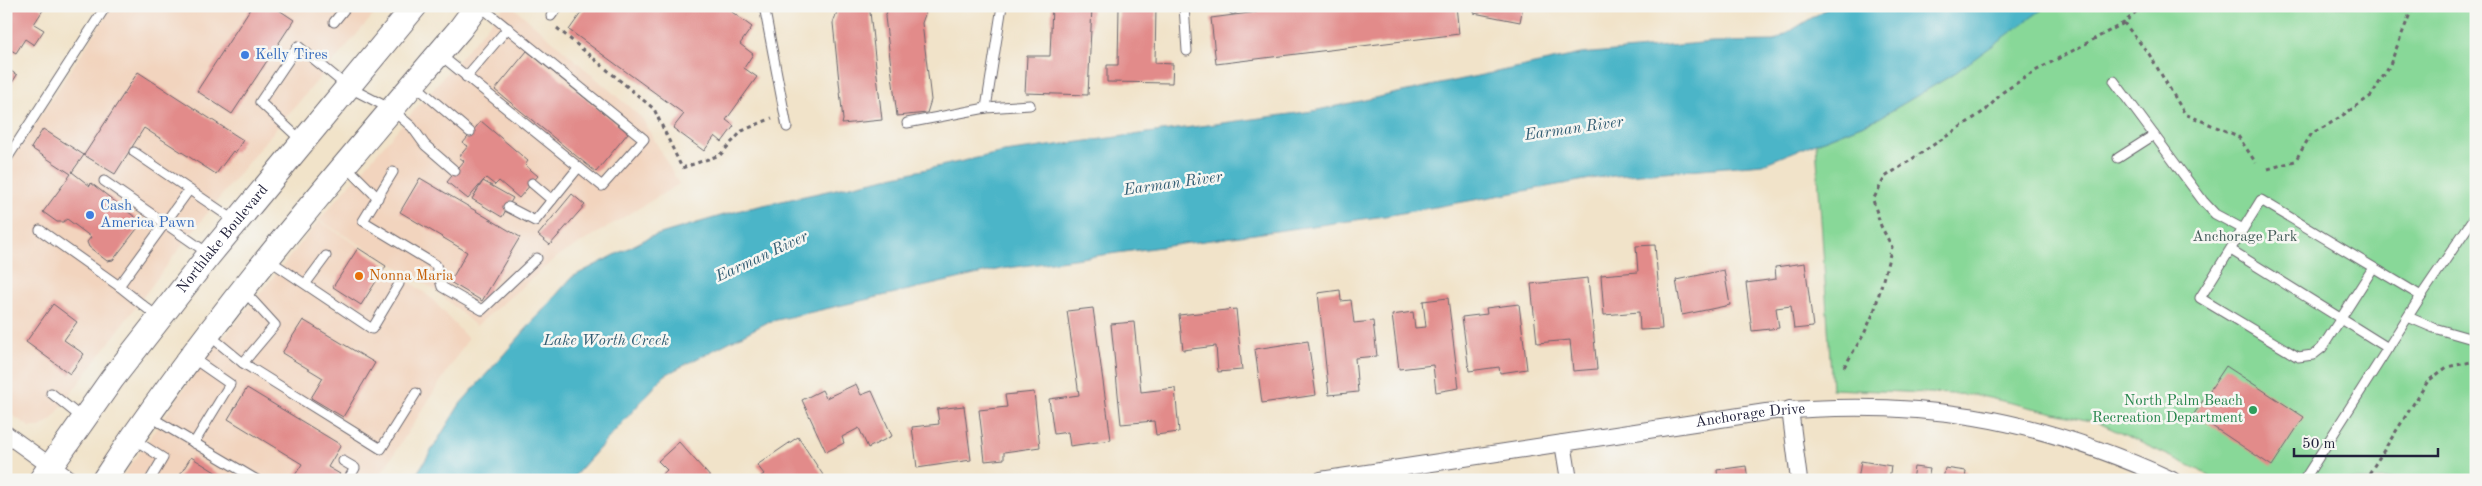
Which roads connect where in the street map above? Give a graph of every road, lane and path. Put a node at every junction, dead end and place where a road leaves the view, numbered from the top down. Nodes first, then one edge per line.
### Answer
1 (106, 6) edge
2 (348, 6) edge
3 (415, 6) edge
4 (479, 6) edge
5 (558, 6) edge
6 (764, 6) edge
7 (1002, 6) edge
8 (1184, 6) edge
9 (2142, 6) edge
10 (2413, 6) edge
11 (551, 16) dead end
12 (562, 21) dead end
13 (334, 22) dead end
14 (2124, 23) junction
15 (508, 28) junction
16 (1187, 51) dead end
17 (439, 54) junction
18 (466, 77) junction
19 (2114, 81) dead end
20 (413, 84) junction
21 (348, 87) junction
22 (1030, 104) dead end
23 (986, 108) junction
24 (391, 110) junction
25 (784, 113) junction
26 (907, 123) dead end
27 (787, 127) dead end
28 (470, 132) dead end
29 (2154, 135) junction
30 (304, 142) junction
31 (134, 152) dead end
32 (2118, 158) dead end
33 (6, 160) edge
34 (2256, 163) dead end
35 (344, 164) junction
36 (578, 168) junction
37 (2268, 170) dead end
38 (455, 171) dead end
39 (393, 172) dead end
40 (104, 181) dead end
41 (532, 183) dead end
42 (189, 190) junction
43 (378, 198) junction
44 (552, 200) junction
45 (508, 207) dead end
46 (2476, 215) edge
47 (237, 222) junction
48 (164, 224) junction
49 (2243, 229) junction
50 (40, 230) dead end
51 (2231, 250) junction
52 (209, 255) junction
53 (326, 256) dead end
54 (266, 258) junction
55 (537, 258) dead end
56 (2373, 268) junction
57 (306, 283) junction
58 (399, 284) dead end
59 (119, 286) junction
60 (243, 288) junction
61 (2421, 296) junction
62 (2408, 316) junction
63 (159, 318) junction
64 (2342, 318) junction
65 (208, 334) junction
66 (2476, 340) edge
67 (2388, 348) junction
68 (191, 357) junction
69 (2476, 361) edge
70 (243, 363) junction
71 (1844, 367) dead end
72 (51, 393) dead end
73 (416, 393) dead end
74 (1790, 409) junction
75 (148, 415) junction
76 (83, 419) junction
77 (6, 434) edge
78 (132, 438) junction
79 (194, 442) junction
80 (1564, 443) junction
81 (343, 461) dead end
82 (45, 472) edge
83 (107, 479) edge
84 (1332, 479) edge
85 (70, 480) edge
86 (150, 480) edge
87 (257, 480) edge
88 (348, 480) edge
89 (1569, 480) edge
90 (1799, 480) edge
91 (2172, 480) edge
92 (2304, 480) edge
93 (2365, 480) edge

1 - 33 lane
2 - 13 lane
3 - 21 main road, Northlake Boulevard
4 - 15 lane
4 - 17 main road
5 - 11 lane
6 - 25 lane
7 - 23 lane
8 - 16 lane
9 - 14 path
10 - 37 path
12 - 25 path
14 - 34 path
14 - 71 path
15 - 18 lane
15 - 36 lane
17 - 18 lane
17 - 20 main road
18 - 36 lane
19 - 29 lane
20 - 24 main road
20 - 28 lane
21 - 24 lane
21 - 30 main road, Northlake Boulevard
21 - 30 lane
22 - 23 lane
23 - 26 lane
24 - 35 main road
24 - 38 lane
25 - 27 lane
29 - 32 lane
29 - 49 lane
30 - 47 main road, Northlake Boulevard
31 - 42 lane
35 - 43 lane
35 - 54 main road
36 - 44 lane
39 - 43 lane
40 - 48 lane
41 - 44 lane
42 - 47 lane
42 - 48 lane
43 - 55 lane
44 - 45 lane
46 - 61 lane
47 - 52 main road, Northlake Boulevard
48 - 52 lane
48 - 59 lane
49 - 51 lane
49 - 56 lane
50 - 59 lane
51 - 64 lane
51 - 64 lane
52 - 63 main road, Northlake Boulevard
53 - 57 lane
54 - 57 lane
54 - 60 main road
56 - 61 lane
56 - 64 lane
57 - 58 lane
59 - 63 lane
60 - 65 main road
60 - 70 lane
61 - 62 lane
62 - 66 lane
62 - 67 lane
63 - 76 main road, Northlake Boulevard
64 - 67 lane
65 - 68 main road
65 - 70 lane
67 - 92 lane
68 - 75 main road
68 - 79 lane
69 - 93 path
70 - 73 lane
72 - 76 lane
74 - 80 street, Anchorage Drive
74 - 90 street
74 - 91 street, Anchorage Drive
75 - 78 main road
75 - 79 lane
76 - 82 main road, Northlake Boulevard
77 - 82 street
78 - 83 main road
78 - 86 lane
79 - 87 lane
80 - 84 street, Anchorage Drive
80 - 89 street
81 - 88 lane
82 - 85 street

